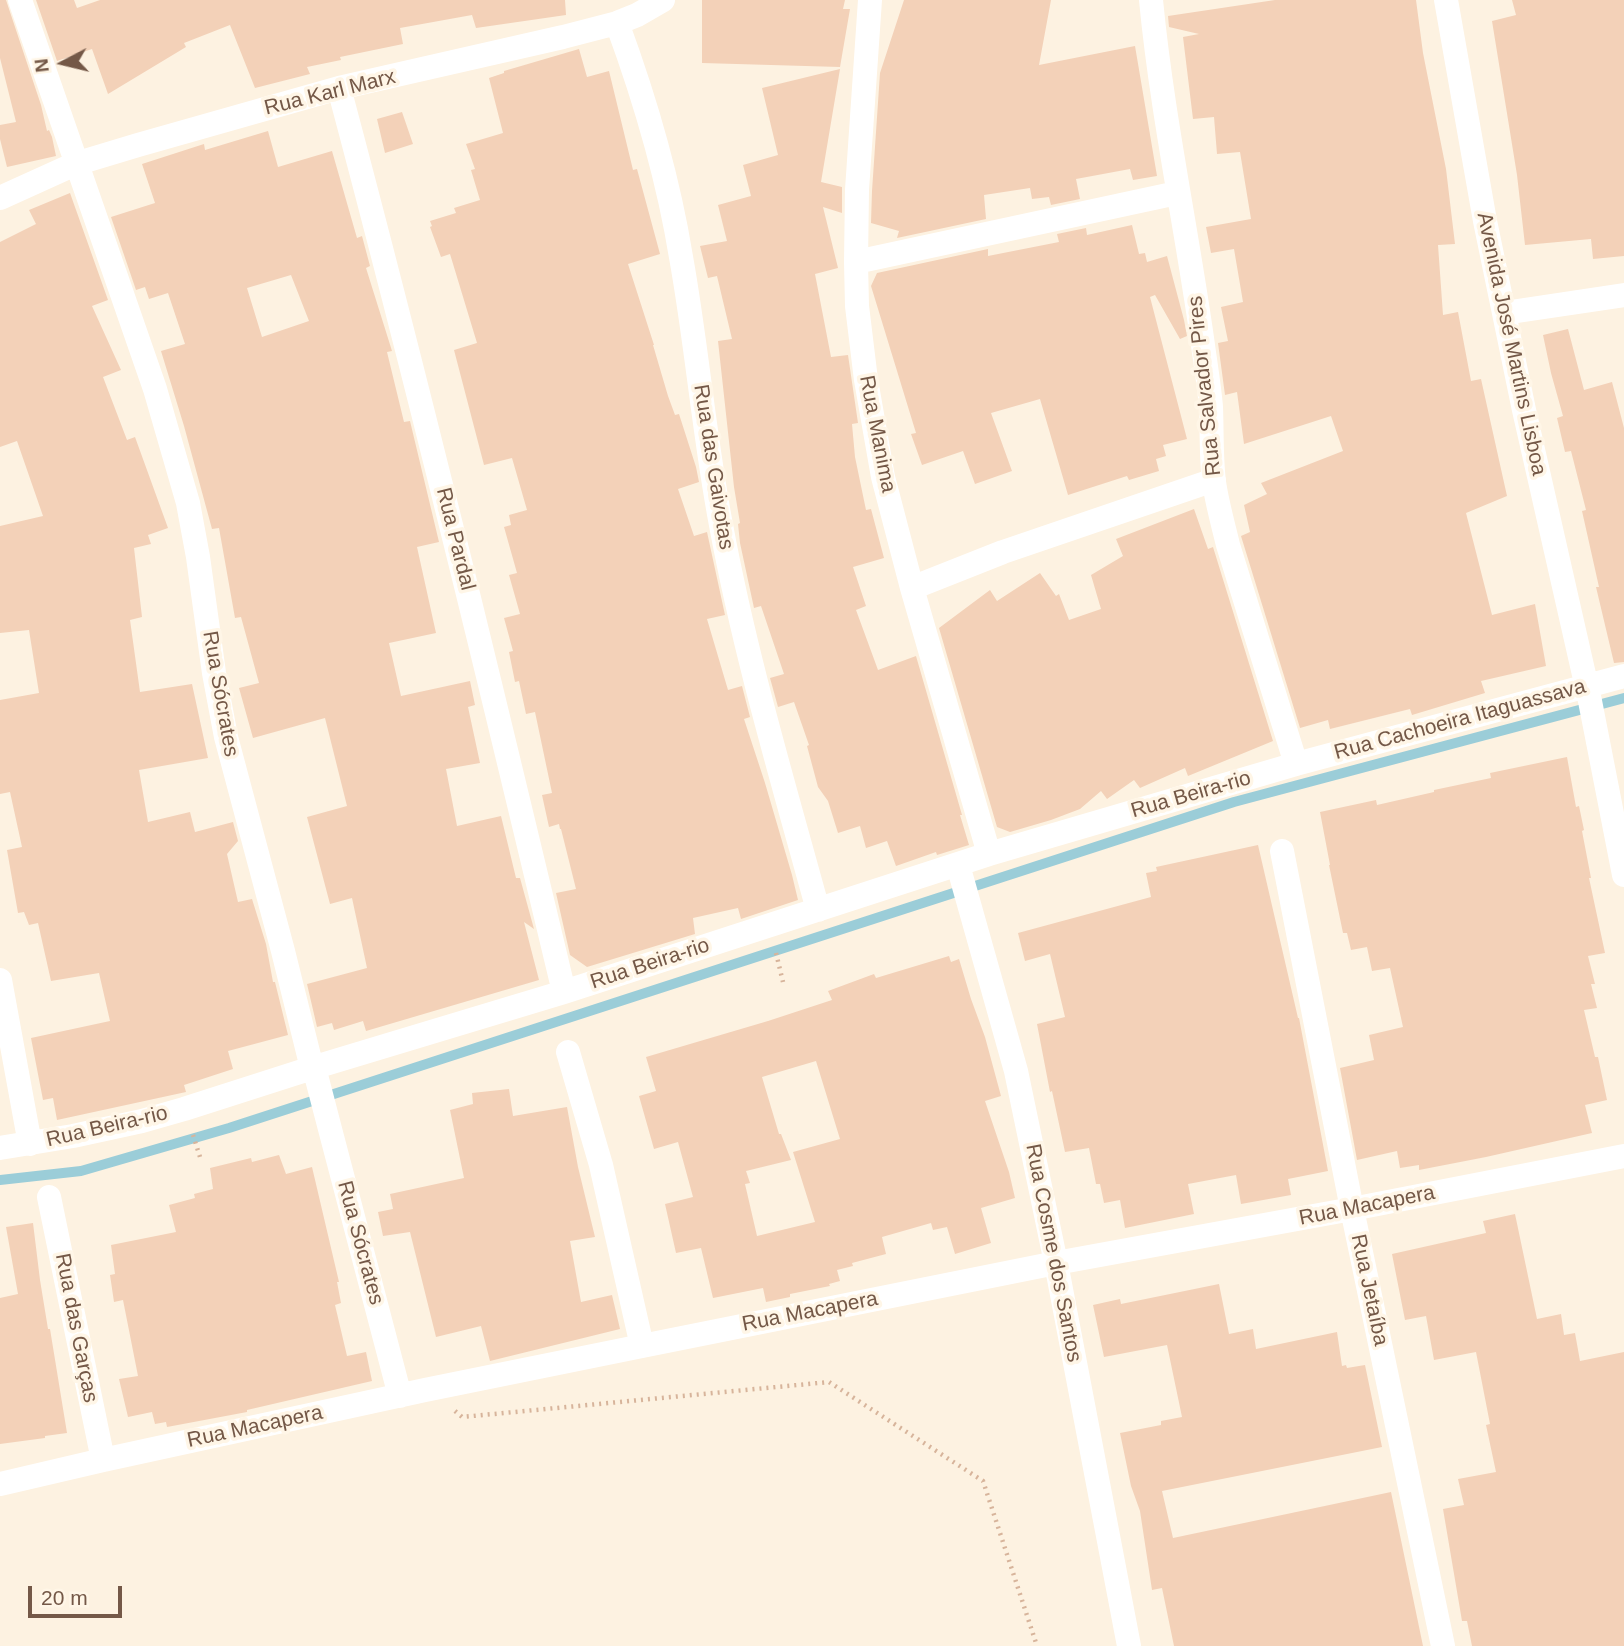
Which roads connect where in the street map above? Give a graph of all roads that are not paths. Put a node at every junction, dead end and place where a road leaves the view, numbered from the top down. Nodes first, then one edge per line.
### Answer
1 (20, 0) edge
2 (663, 0) edge
3 (870, 0) edge
4 (1151, 0) edge
5 (1446, 0) edge
6 (617, 23) junction
7 (339, 89) junction
8 (75, 164) junction
9 (1177, 193) junction
10 (0, 198) edge
11 (856, 262) junction
12 (1624, 295) edge
13 (1504, 313) junction
14 (1214, 480) junction
15 (912, 588) junction
16 (1624, 676) edge
17 (1589, 694) junction
18 (1296, 764) junction
19 (1282, 851) dead end
20 (989, 854) junction
21 (960, 872) junction
22 (1624, 875) edge
23 (818, 910) junction
24 (0, 980) edge
25 (564, 992) junction
26 (568, 1052) dead end
27 (314, 1073) junction
28 (30, 1144) junction
29 (0, 1148) edge
30 (1624, 1156) edge
31 (50, 1197) dead end
32 (1352, 1209) junction
33 (1056, 1263) junction
34 (642, 1346) junction
35 (400, 1396) junction
36 (103, 1460) junction
37 (0, 1484) edge
38 (1129, 1646) edge
39 (1443, 1646) edge

1 - 8 street, Rua Sócrates
2 - 6 street, Rua Karl Marx
3 - 11 street, Rua Manima
4 - 9 street, Rua Salvador Pires
5 - 13 street, Avenida José Martins Lisboa
6 - 7 street, Rua Karl Marx
6 - 23 street, Rua das Gaivotas
7 - 8 street, Rua Karl Marx
7 - 25 street, Rua Pardal
8 - 10 street, Rua Karl Marx
8 - 27 street, Rua Sócrates
9 - 11 street
9 - 14 street, Rua Salvador Pires
11 - 15 street, Rua Manima
12 - 13 street
13 - 17 street, Avenida José Martins Lisboa
14 - 15 street
14 - 18 street, Rua Salvador Pires
15 - 20 street, Rua Manima
16 - 17 street, Rua Cachoeira Itaguassava
17 - 18 street, Rua Cachoeira Itaguassava
17 - 22 street, Avenida José Martins Lisboa
18 - 20 street, Rua Beira-rio
19 - 32 street, Rua Jetaíba
20 - 21 street, Rua Beira-rio
21 - 23 street, Rua Beira-rio
21 - 33 street, Rua Cosme dos Santos
23 - 25 street, Rua Beira-rio
24 - 28 street
25 - 27 street, Rua Beira-rio
26 - 34 street
27 - 28 street, Rua Beira-rio
27 - 35 street, Rua Sócrates
28 - 29 street, Rua Beira-rio
30 - 32 street, Rua Macapera
31 - 36 street, Rua das Garças
32 - 33 street, Rua Macapera
32 - 39 street, Rua Jetaíba
33 - 34 street, Rua Macapera
33 - 38 street, Rua Cosme dos Santos
34 - 35 street, Rua Macapera
35 - 36 street, Rua Macapera
36 - 37 street, Rua Macapera

